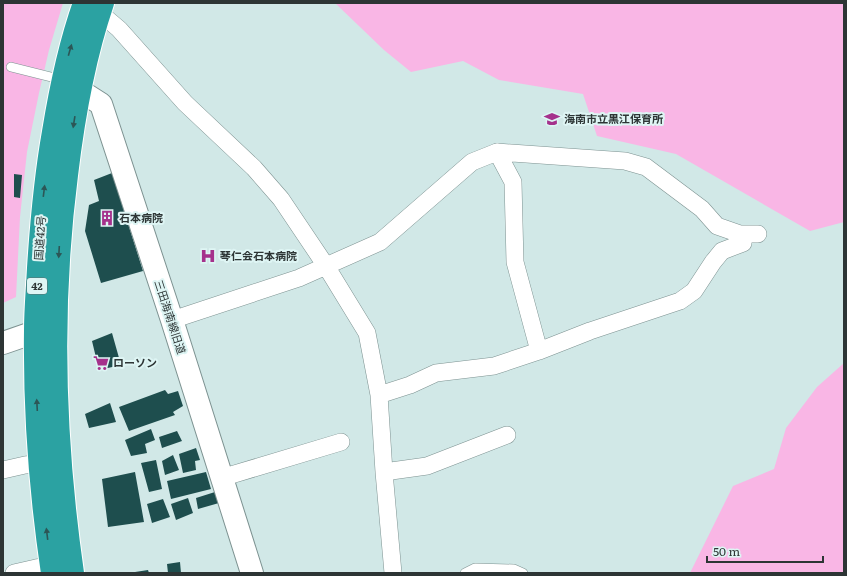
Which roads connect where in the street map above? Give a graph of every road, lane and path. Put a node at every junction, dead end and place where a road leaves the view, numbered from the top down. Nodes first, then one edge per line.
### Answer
1 (92, 7) edge
2 (11, 67) dead end
3 (71, 85) junction
4 (497, 152) junction
5 (326, 266) junction
6 (172, 320) junction
7 (56, 324) junction
8 (35, 332) junction
9 (3, 343) edge
10 (539, 351) junction
11 (379, 395) junction
12 (507, 435) dead end
13 (341, 442) dead end
14 (50, 462) junction
15 (3, 470) edge
16 (384, 472) junction
17 (221, 478) junction
18 (62, 569) edge
19 (14, 573) edge
20 (252, 573) edge
21 (393, 573) edge
22 (465, 573) edge
23 (523, 573) edge

1 - 3 highway, 国道42号 / 42
1 - 5 street
2 - 3 lane
3 - 6 street, 三田海南線旧道
3 -> 7 highway, 国道42号 / 42
8 -> 3 highway, 国道42号 / 42
4 - 5 street
4 - 10 street
4 - 10 street
5 - 6 street
5 - 11 street
6 - 17 street, 三田海南線旧道
7 - 8 street
7 - 14 highway, 国道42号 / 42
8 - 9 street
14 -> 8 highway, 国道42号 / 42
10 - 11 street
11 - 16 street
12 - 16 street
13 - 17 street
14 - 15 street
14 - 18 highway, 国道42号 / 42
16 - 21 street
17 - 20 street, 三田海南線旧道
18 - 19 street
22 - 23 lane

